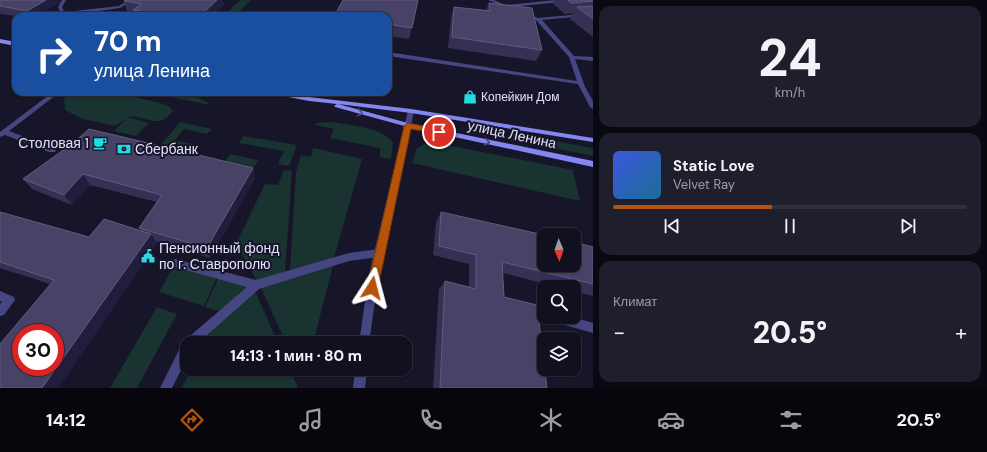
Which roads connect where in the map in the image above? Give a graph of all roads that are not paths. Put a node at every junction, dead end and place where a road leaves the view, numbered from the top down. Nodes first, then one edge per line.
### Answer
1 (64, 0) edge
2 (132, 0) edge
3 (490, 0) edge
4 (570, 0) edge
5 (504, 6) junction
6 (62, 12) edge
7 (74, 12) edge
8 (593, 14) edge
9 (538, 19) junction
10 (0, 41) edge
11 (12, 43) edge
12 (392, 55) edge
13 (572, 57) junction
14 (593, 59) edge
15 (582, 85) junction
16 (593, 88) edge
17 (52, 96) edge
18 (294, 96) edge
19 (309, 99) junction
20 (593, 107) edge
21 (411, 111) junction
22 (408, 126) junction
23 (2, 134) edge
24 (593, 140) edge
25 (52, 150) dead end
26 (593, 164) edge
27 (379, 253) junction
28 (175, 263) dead end
29 (256, 285) junction
30 (0, 296) edge
31 (0, 311) edge
32 (579, 324) edge
33 (593, 328) edge
34 (198, 336) edge
35 (365, 336) edge
36 (180, 360) edge
37 (360, 376) edge
38 (166, 388) edge
39 (359, 388) edge

1 - 6 street
2 - 7 street
3 - 5 street
4 - 5 street
5 - 9 street
8 - 9 street
9 - 13 street
10 - 11 main road
12 - 15 street
13 - 14 street
13 - 15 street
15 - 16 street
15 - 20 street
17 - 23 street
18 - 19 main road, улица Ленина
19 - 21 main road, улица Ленина
19 -> 22 main road, улица Ленина
21 - 22 street
21 - 24 main road, улица Ленина
22 -> 26 main road, улица Ленина
22 - 27 street
23 - 25 street
27 - 29 street
27 - 35 street
28 - 29 street
29 - 34 street
30 - 31 street
32 - 33 street
36 - 38 street
37 - 39 street

